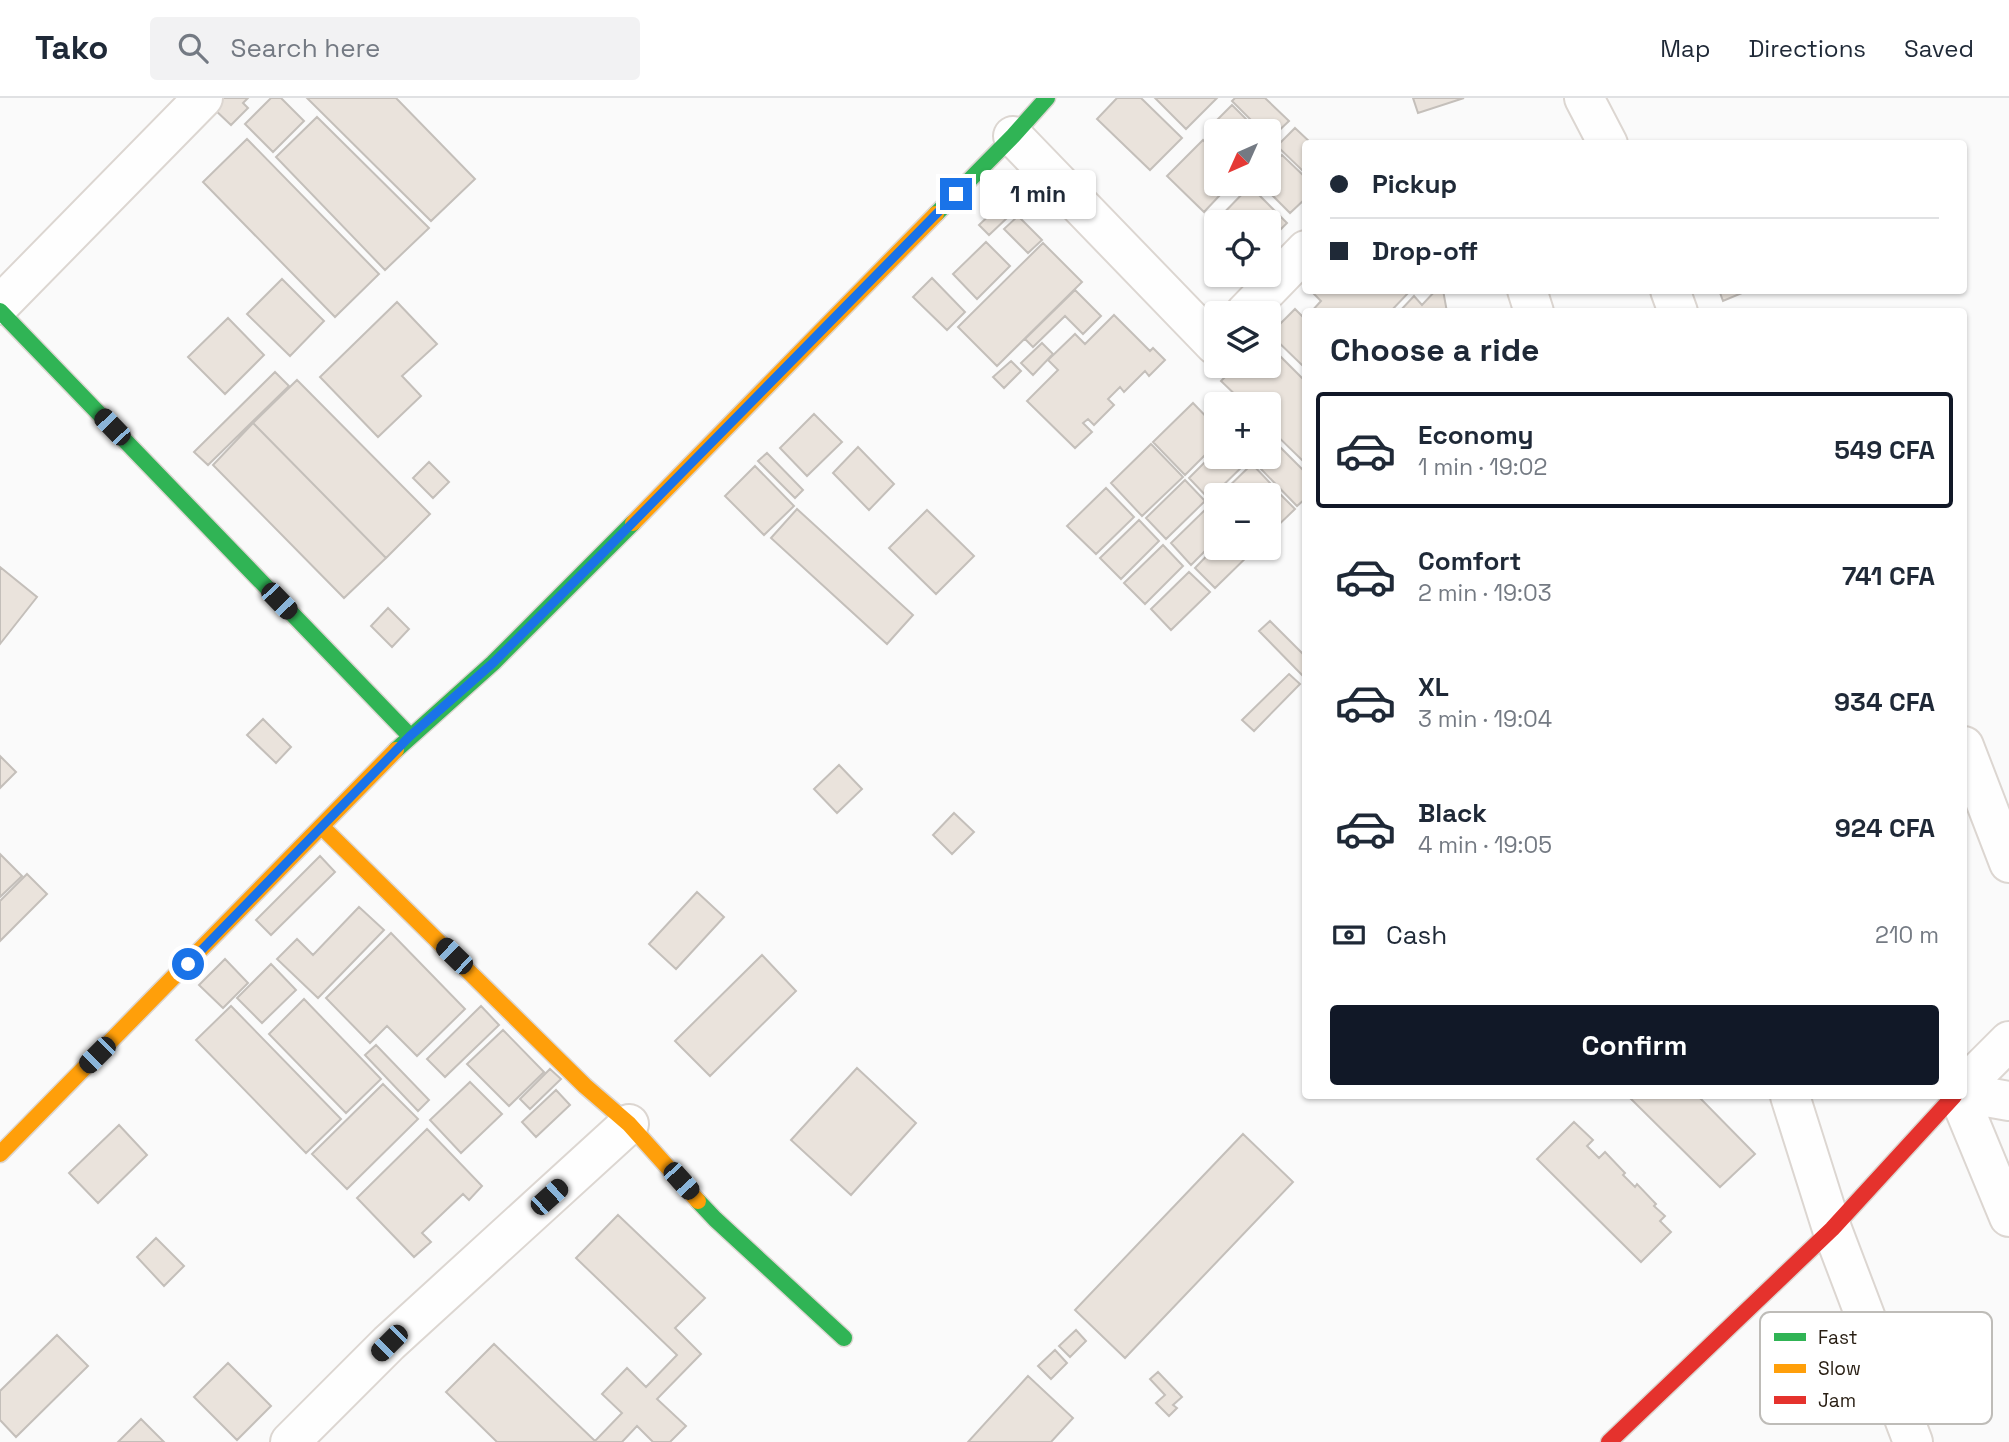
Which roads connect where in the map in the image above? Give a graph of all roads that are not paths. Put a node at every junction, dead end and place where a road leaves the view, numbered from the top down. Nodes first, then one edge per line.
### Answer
1 (203, 98) edge
2 (1047, 98) edge
3 (1584, 98) edge
4 (1013, 136) junction
5 (1606, 140) edge
6 (1302, 254) edge
7 (1257, 301) edge
8 (0, 305) edge
9 (0, 311) edge
10 (1204, 334) edge
11 (410, 736) junction
12 (1967, 754) edge
13 (322, 827) junction
14 (2009, 863) edge
15 (2009, 1041) edge
16 (1967, 1083) edge
17 (1967, 1094) edge
18 (1791, 1099) edge
19 (1953, 1099) edge
20 (1957, 1099) edge
21 (2009, 1101) edge
22 (629, 1124) junction
23 (0, 1154) edge
24 (2009, 1217) edge
25 (1832, 1229) junction
26 (1864, 1312) edge
27 (844, 1338) dead end
28 (1906, 1424) edge
29 (290, 1442) edge
30 (1609, 1442) edge
31 (1913, 1442) edge

1 - 8 street
2 - 4 street
3 - 5 street
4 - 10 street
4 - 11 street
6 - 7 street
9 - 11 street
11 - 13 street
12 - 14 street
13 - 22 street
13 - 23 street
15 - 16 street
17 - 21 street
18 - 25 street
19 - 25 street
20 - 24 street
22 - 27 street
22 - 29 street
25 - 26 street
25 - 30 street
28 - 31 street

